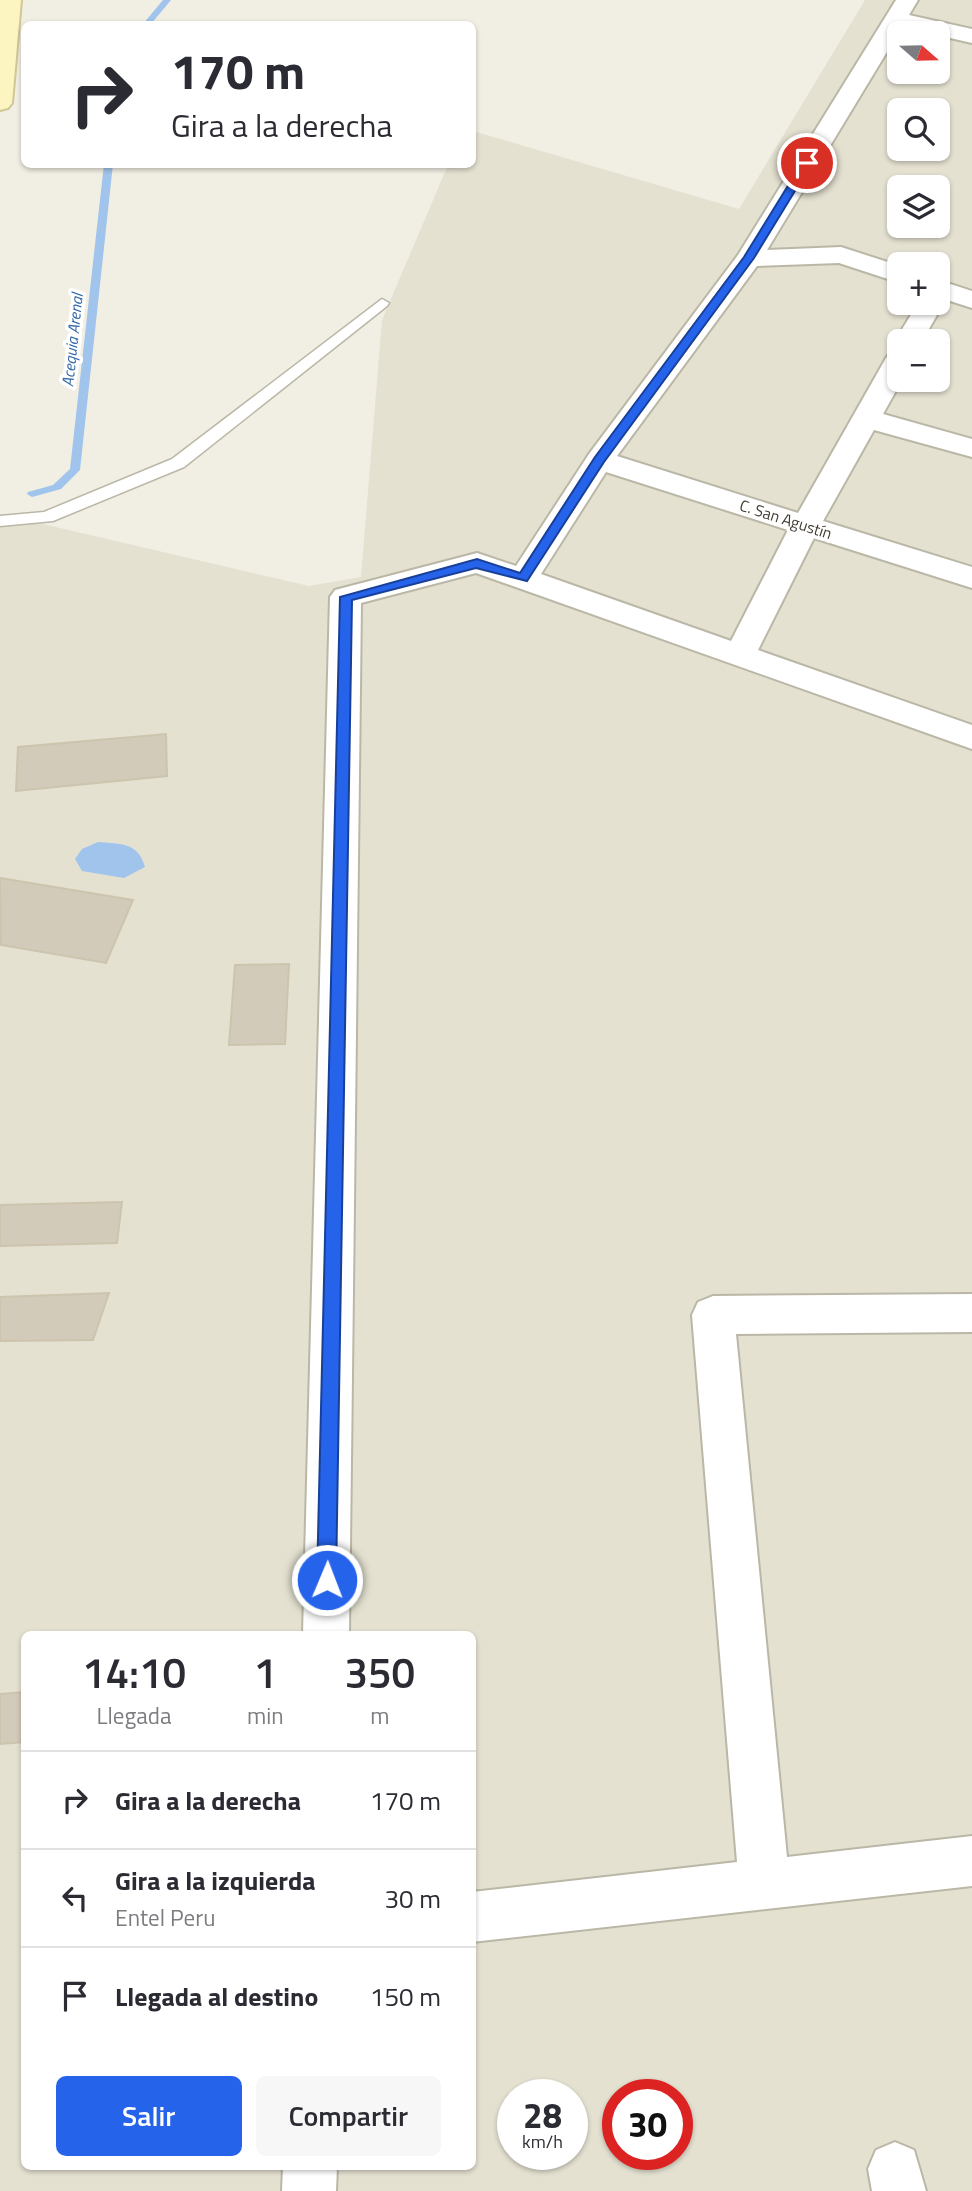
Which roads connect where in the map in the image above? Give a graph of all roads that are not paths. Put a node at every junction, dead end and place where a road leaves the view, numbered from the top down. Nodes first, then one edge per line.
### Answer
1 (10, 0) edge
2 (901, 10) edge
3 (972, 36) edge
4 (0, 103) edge
5 (749, 258) junction
6 (887, 271) edge
7 (950, 296) edge
8 (972, 300) edge
9 (382, 303) dead end
10 (887, 380) edge
11 (865, 418) junction
12 (972, 448) edge
13 (599, 460) junction
14 (0, 522) edge
15 (806, 525) junction
16 (523, 578) junction
17 (972, 578) edge
18 (739, 656) junction
19 (972, 737) edge
20 (972, 1312) edge
21 (326, 1631) edge
22 (972, 1861) edge
23 (764, 1882) junction
24 (476, 1917) edge
25 (310, 2170) edge
26 (309, 2191) edge

1 - 4 main road
2 - 3 street
2 - 5 street
5 - 6 street
5 - 13 street
7 - 8 street
9 - 14 lane
10 - 11 street
11 - 12 street
11 - 15 street
13 - 15 street, C. San Agustín
13 - 16 street
15 - 17 street, C. San Agustín
15 - 18 street
16 - 18 street
16 - 21 street
18 - 19 street
20 - 23 street
22 - 23 street
23 - 24 street
25 - 26 street

